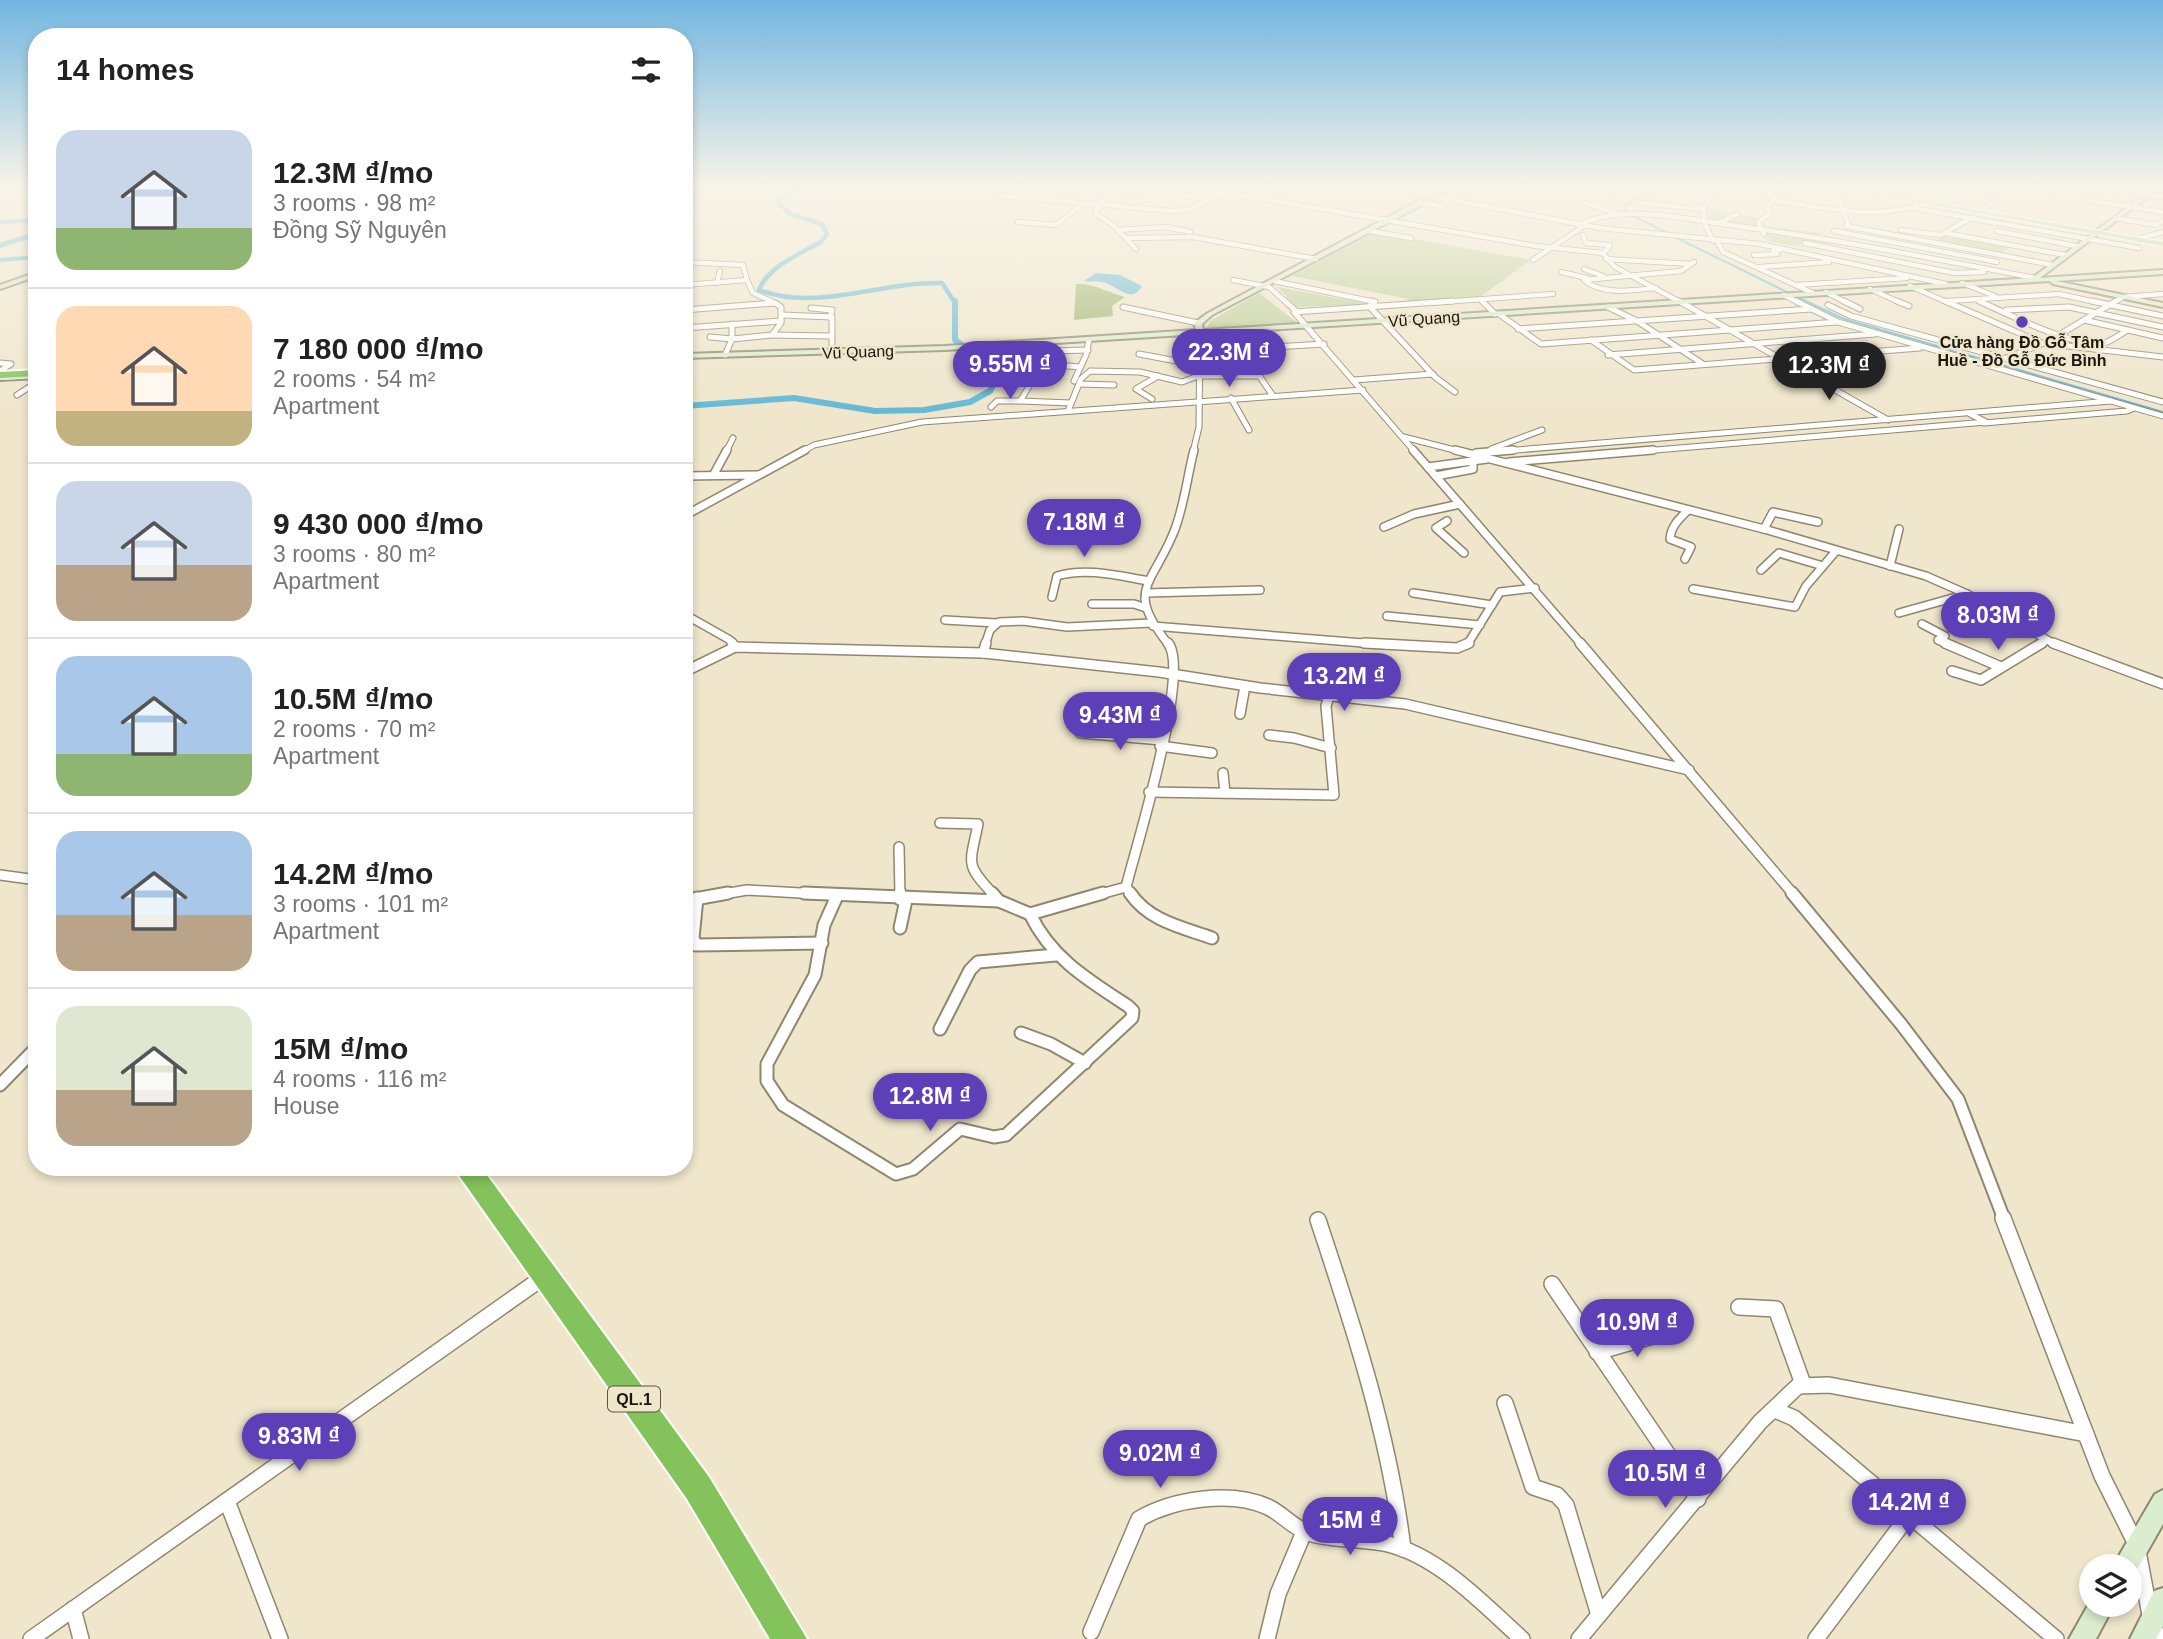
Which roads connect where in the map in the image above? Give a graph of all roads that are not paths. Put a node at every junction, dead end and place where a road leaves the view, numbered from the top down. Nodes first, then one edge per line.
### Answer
1 (700, 263) edge
2 (1307, 263) edge
3 (1616, 263) edge
4 (1692, 263) edge
5 (1750, 263) edge
6 (1808, 263) edge
7 (1856, 263) edge
8 (1887, 263) edge
9 (1905, 263) edge
10 (1958, 263) edge
11 (1995, 263) edge
12 (2036, 263) edge
13 (2054, 263) edge
14 (1758, 267) junction
15 (2050, 267) junction
16 (1877, 268) junction
17 (1584, 269) dead end
18 (1988, 269) junction
19 (720, 271) dead end
20 (1999, 271) junction
21 (1561, 272) dead end
22 (2163, 272) edge
23 (1633, 275) junction
24 (2068, 276) junction
25 (28, 277) edge
26 (1604, 277) junction
27 (1917, 277) junction
28 (2060, 277) junction
29 (1587, 278) junction
30 (2035, 278) junction
31 (747, 280) junction
32 (1233, 280) dead end
33 (1274, 281) junction
34 (717, 283) junction
35 (1962, 283) junction
36 (693, 284) edge
37 (1946, 284) junction
38 (1796, 285) junction
39 (1265, 286) junction
40 (1910, 286) junction
41 (0, 287) edge
42 (1657, 288) junction
43 (2078, 288) junction
44 (1870, 289) junction
45 (1826, 292) junction
46 (1813, 293) junction
47 (1553, 294) dead end
48 (2163, 294) edge
49 (1784, 295) junction
50 (2123, 297) junction
51 (1999, 298) junction
52 (1479, 299) junction
53 (1976, 299) junction
54 (1944, 301) junction
55 (1680, 302) junction
56 (775, 303) junction
57 (2108, 304) junction
58 (1389, 305) junction
59 (1828, 305) dead end
60 (1369, 306) junction
61 (1909, 306) dead end
62 (2163, 306) edge
63 (1124, 307) dead end
64 (1608, 307) junction
65 (811, 308) dead end
66 (693, 309) edge
67 (1813, 309) junction
68 (1860, 309) dead end
69 (2002, 310) junction
70 (1296, 311) junction
71 (2097, 312) junction
72 (1497, 314) junction
73 (1707, 316) junction
74 (2163, 316) edge
75 (830, 317) junction
76 (781, 318) junction
77 (2084, 320) junction
78 (1637, 321) junction
79 (1383, 322) junction
80 (1838, 322) junction
81 (732, 324) junction
82 (693, 327) edge
83 (1308, 327) junction
84 (2163, 327) edge
85 (1199, 328) junction
86 (1518, 329) junction
87 (1732, 330) junction
88 (2128, 330) junction
89 (1229, 331) junction
90 (1882, 334) junction
91 (2059, 334) junction
92 (772, 335) junction
93 (1659, 335) junction
94 (830, 336) junction
95 (710, 338) dead end
96 (2163, 338) edge
97 (732, 339) junction
98 (1088, 340) junction
99 (1591, 340) junction
100 (1755, 343) junction
101 (2042, 343) junction
102 (1324, 344) junction
103 (1926, 346) junction
104 (1243, 349) junction
105 (1088, 350) junction
106 (1679, 350) junction
107 (832, 353) junction
108 (1139, 354) dead end
109 (725, 355) junction
110 (1608, 355) junction
111 (693, 356) edge
112 (2162, 357) edge
113 (1781, 359) junction
114 (2004, 359) junction
115 (0, 363) edge
116 (1044, 364) junction
117 (1704, 364) junction
118 (1198, 365) junction
119 (1080, 367) junction
120 (1433, 374) junction
121 (1158, 376) junction
122 (1198, 376) junction
123 (1260, 376) junction
124 (0, 377) edge
125 (28, 378) edge
126 (1354, 380) junction
127 (1079, 384) junction
128 (1114, 385) dead end
129 (28, 386) edge
130 (1363, 390) junction
131 (1455, 392) dead end
132 (17, 395) dead end
133 (1273, 396) junction
134 (1231, 398) junction
135 (1152, 399) dead end
136 (1199, 400) junction
137 (1020, 401) junction
138 (2111, 401) junction
139 (2163, 402) edge
140 (1063, 403) junction
141 (1071, 403) junction
142 (991, 407) dead end
143 (2135, 408) junction
144 (1068, 411) junction
145 (2163, 416) edge
146 (1978, 418) junction
147 (1890, 421) junction
148 (1249, 430) dead end
149 (1542, 430) dead end
150 (1404, 437) junction
151 (733, 438) dead end
152 (1486, 455) junction
153 (1472, 458) junction
154 (1502, 462) junction
155 (1432, 471) junction
156 (714, 474) junction
157 (693, 475) edge
158 (759, 475) junction
159 (1460, 504) junction
160 (1688, 510) junction
161 (693, 511) edge
162 (1447, 521) dead end
163 (1818, 522) dead end
164 (1384, 527) dead end
165 (1765, 529) junction
166 (1899, 529) dead end
167 (1836, 551) junction
168 (1464, 552) dead end
169 (1685, 559) dead end
170 (1823, 566) junction
171 (1890, 566) junction
172 (1761, 570) dead end
173 (1149, 581) junction
174 (1535, 588) junction
175 (1693, 589) dead end
176 (1260, 590) dead end
177 (1146, 593) junction
178 (1413, 593) dead end
179 (1967, 594) junction
180 (1052, 597) dead end
181 (1092, 604) dead end
182 (1492, 605) junction
183 (1146, 608) junction
184 (1899, 613) dead end
185 (1387, 615) dead end
186 (693, 619) edge
187 (945, 620) dead end
188 (996, 623) junction
189 (1152, 624) junction
190 (1922, 624) dead end
191 (1480, 625) junction
192 (2045, 641) junction
193 (735, 647) junction
194 (983, 653) junction
195 (2001, 667) junction
196 (693, 668) edge
197 (1952, 671) dead end
198 (1173, 674) junction
199 (2163, 684) edge
200 (1245, 686) junction
201 (1329, 696) junction
202 (1118, 699) dead end
203 (1240, 714) dead end
204 (1168, 717) junction
205 (1080, 733) dead end
206 (1269, 735) dead end
207 (1161, 743) junction
208 (1331, 748) junction
209 (1212, 753) dead end
210 (1690, 770) junction
211 (1223, 773) dead end
212 (1149, 792) junction
213 (1225, 793) junction
214 (940, 823) dead end
215 (899, 847) dead end
216 (0, 875) edge
217 (28, 879) edge
218 (1126, 887) junction
219 (837, 896) junction
220 (697, 898) junction
221 (693, 899) edge
222 (903, 899) junction
223 (999, 901) junction
224 (1030, 914) junction
225 (900, 928) dead end
226 (1212, 938) dead end
227 (822, 943) junction
228 (1056, 955) junction
229 (940, 1029) dead end
230 (1021, 1033) dead end
231 (28, 1056) edge
232 (1085, 1063) junction
233 (0, 1086) edge
234 (473, 1176) edge
235 (1318, 1220) dead end
236 (545, 1276) junction
237 (1552, 1284) dead end
238 (1739, 1307) dead end
239 (1666, 1332) dead end
240 (1597, 1352) junction
241 (1803, 1384) junction
242 (1506, 1403) dead end
243 (1775, 1410) junction
244 (2086, 1434) junction
245 (1698, 1499) junction
246 (227, 1501) junction
247 (2163, 1502) edge
248 (1909, 1515) junction
249 (1304, 1532) junction
250 (1403, 1549) junction
251 (2130, 1554) edge
252 (2132, 1554) edge
253 (2142, 1589) edge
254 (73, 1609) junction
255 (1599, 1615) junction
256 (2095, 1617) edge
257 (2154, 1624) edge
258 (1090, 1632) dead end
259 (782, 1634) edge
260 (1585, 1637) edge
261 (31, 1639) edge
262 (81, 1639) edge
263 (280, 1639) edge
264 (1268, 1639) edge
265 (1522, 1639) edge
266 (1816, 1639) edge
267 (2056, 1639) edge
268 (2082, 1639) edge

1 - 31 street
2 - 33 main road
3 - 23 street
4 - 23 street
5 - 14 street
6 - 14 street
7 - 16 street
8 - 16 street
9 - 20 street
10 - 18 street
11 - 18 street
12 - 15 street
13 - 15 main road
14 - 38 street
15 - 24 main road
15 - 30 main road
16 - 27 street
17 - 26 street
18 - 20 street
19 - 34 street
20 - 30 street
21 - 29 street
22 - 24 main road, Vũ Quang
23 - 26 street
23 - 42 street
24 - 28 main road, Vũ Quang
25 - 41 main road
26 - 29 street
27 - 37 street
27 - 38 street
28 - 30 main road, Vũ Quang
28 - 43 main road
29 - 42 street
30 - 35 main road, Vũ Quang
30 - 43 main road
31 - 34 street
31 - 56 street
32 - 39 street
33 - 39 main road
33 - 58 street
34 - 36 street
35 - 37 main road, Vũ Quang
35 - 51 street
37 - 40 main road, Vũ Quang
38 - 46 street
39 - 70 street
39 - 85 main road
40 - 44 main road, Vũ Quang
40 - 54 street
42 - 55 street
43 - 50 main road
44 - 45 main road, Vũ Quang
44 - 61 street
45 - 46 main road, Vũ Quang
45 - 68 street
46 - 49 main road, Vũ Quang
47 - 52 street
48 - 50 street
49 - 55 main road, Vũ Quang
49 - 67 street
50 - 57 street
50 - 62 main road
51 - 53 street
51 - 57 street
52 - 58 street
52 - 72 street
53 - 54 street
53 - 69 street
54 - 101 street
55 - 64 main road, Vũ Quang
55 - 73 street
56 - 66 street
56 - 76 street
57 - 71 street
57 - 74 street
58 - 60 street
59 - 114 street
60 - 70 street
60 - 79 street
63 - 85 street
64 - 72 main road, Vũ Quang
64 - 78 street
65 - 75 street
67 - 73 street
67 - 80 street
69 - 71 street
69 - 91 street
70 - 83 street
71 - 77 street
71 - 84 street
72 - 79 main road, Vũ Quang
72 - 86 street
73 - 78 street
73 - 87 street
75 - 76 street
75 - 94 street
76 - 81 street
76 - 92 street
77 - 88 street
77 - 91 street
78 - 86 street
78 - 93 street
79 - 83 main road, Vũ Quang
79 - 120 street
80 - 87 street
80 - 90 street
81 - 82 street
81 - 97 street
83 - 89 main road, Vũ Quang
83 - 102 street
85 - 89 main road, Vũ Quang
85 - 98 main road, Vũ Quang
85 - 118 street
86 - 99 street
87 - 93 street
87 - 100 street
88 - 91 street
88 - 96 street
89 - 104 street
90 - 100 street
90 - 103 street
91 - 101 street
92 - 94 street
92 - 97 street
93 - 99 street
93 - 106 street
94 - 107 street
95 - 97 street
97 - 109 street
98 - 105 street
98 - 107 main road, Vũ Quang
99 - 110 street
100 - 106 street
100 - 113 street
101 - 112 street
101 - 114 street
102 - 104 street
102 - 126 street
103 - 113 street
103 - 138 street
104 - 123 street
105 - 116 street
105 - 119 street
106 - 110 street
106 - 117 street
107 - 109 main road, Vũ Quang
108 - 118 street
109 - 111 main road, Vũ Quang
110 - 117 street
113 - 117 street
113 - 147 street
114 - 139 street
115 - 124 street
116 - 119 street
116 - 137 street
118 - 122 street
119 - 140 street
120 - 126 street
120 - 131 street
121 - 122 street
121 - 127 street
121 - 135 street
122 - 123 street
122 - 136 street
123 - 133 street
124 - 125 highway
126 - 130 street
127 - 128 street
127 - 141 street
129 - 132 street
130 - 133 street
130 - 150 street
133 - 134 street
134 - 136 street
134 - 148 street
136 - 144 street
136 - 173 street
137 - 140 street
137 - 142 street
138 - 143 street
138 - 146 street
140 - 141 street
141 - 144 street
143 - 145 street
143 - 146 street
144 - 158 street
146 - 147 street
146 - 154 street
147 - 152 street
149 - 152 street
150 - 153 street
150 - 155 street
151 - 156 street
152 - 153 street
152 - 154 street
153 - 155 street
153 - 155 street
154 - 160 street
155 - 159 street
156 - 157 street
156 - 158 street
158 - 161 street
159 - 164 street
159 - 174 street
160 - 165 street
160 - 169 street
162 - 168 street
163 - 165 street
165 - 167 street
166 - 171 street
167 - 170 street
167 - 171 street
170 - 172 street
170 - 175 street
171 - 179 street
173 - 177 street
173 - 180 street
174 - 182 street
174 - 210 street
176 - 177 street
177 - 183 street
178 - 182 street
179 - 184 street
179 - 192 street
181 - 183 street
182 - 191 street
183 - 189 street
185 - 191 street
186 - 193 street
187 - 188 street
188 - 189 street
188 - 194 street
189 - 191 street
189 - 198 street
190 - 195 street
192 - 195 street
192 - 199 street
193 - 194 street
193 - 196 street
194 - 198 street
195 - 197 street
198 - 200 street
198 - 204 street
200 - 201 street
200 - 203 street
201 - 208 street
201 - 210 street
202 - 204 street
204 - 207 street
205 - 207 street
206 - 208 street
207 - 209 street
207 - 212 street
208 - 213 street
210 - 244 street
211 - 213 street
212 - 213 street
212 - 218 street
214 - 223 street
215 - 222 street
216 - 217 street
218 - 224 street
218 - 226 street
219 - 220 street
219 - 222 street
219 - 227 street
220 - 221 street
220 - 227 street
222 - 223 street
222 - 225 street
223 - 224 street
224 - 228 street
227 - 232 street
228 - 229 street
228 - 232 street
230 - 232 street
231 - 233 street
234 - 236 highway, QL.1
235 - 250 street
236 - 246 street
236 - 259 highway, QL.1
237 - 240 street
238 - 241 street
239 - 240 street
240 - 245 street
241 - 243 street
241 - 244 street
242 - 255 street
243 - 245 street
243 - 248 street
244 - 251 street
245 - 255 street
246 - 254 street
246 - 263 street
247 - 252 main road
248 - 266 street
248 - 267 street
249 - 250 street
249 - 258 street
249 - 264 street
250 - 265 street
253 - 257 street
254 - 261 street
254 - 262 street
255 - 260 street
256 - 268 main road

